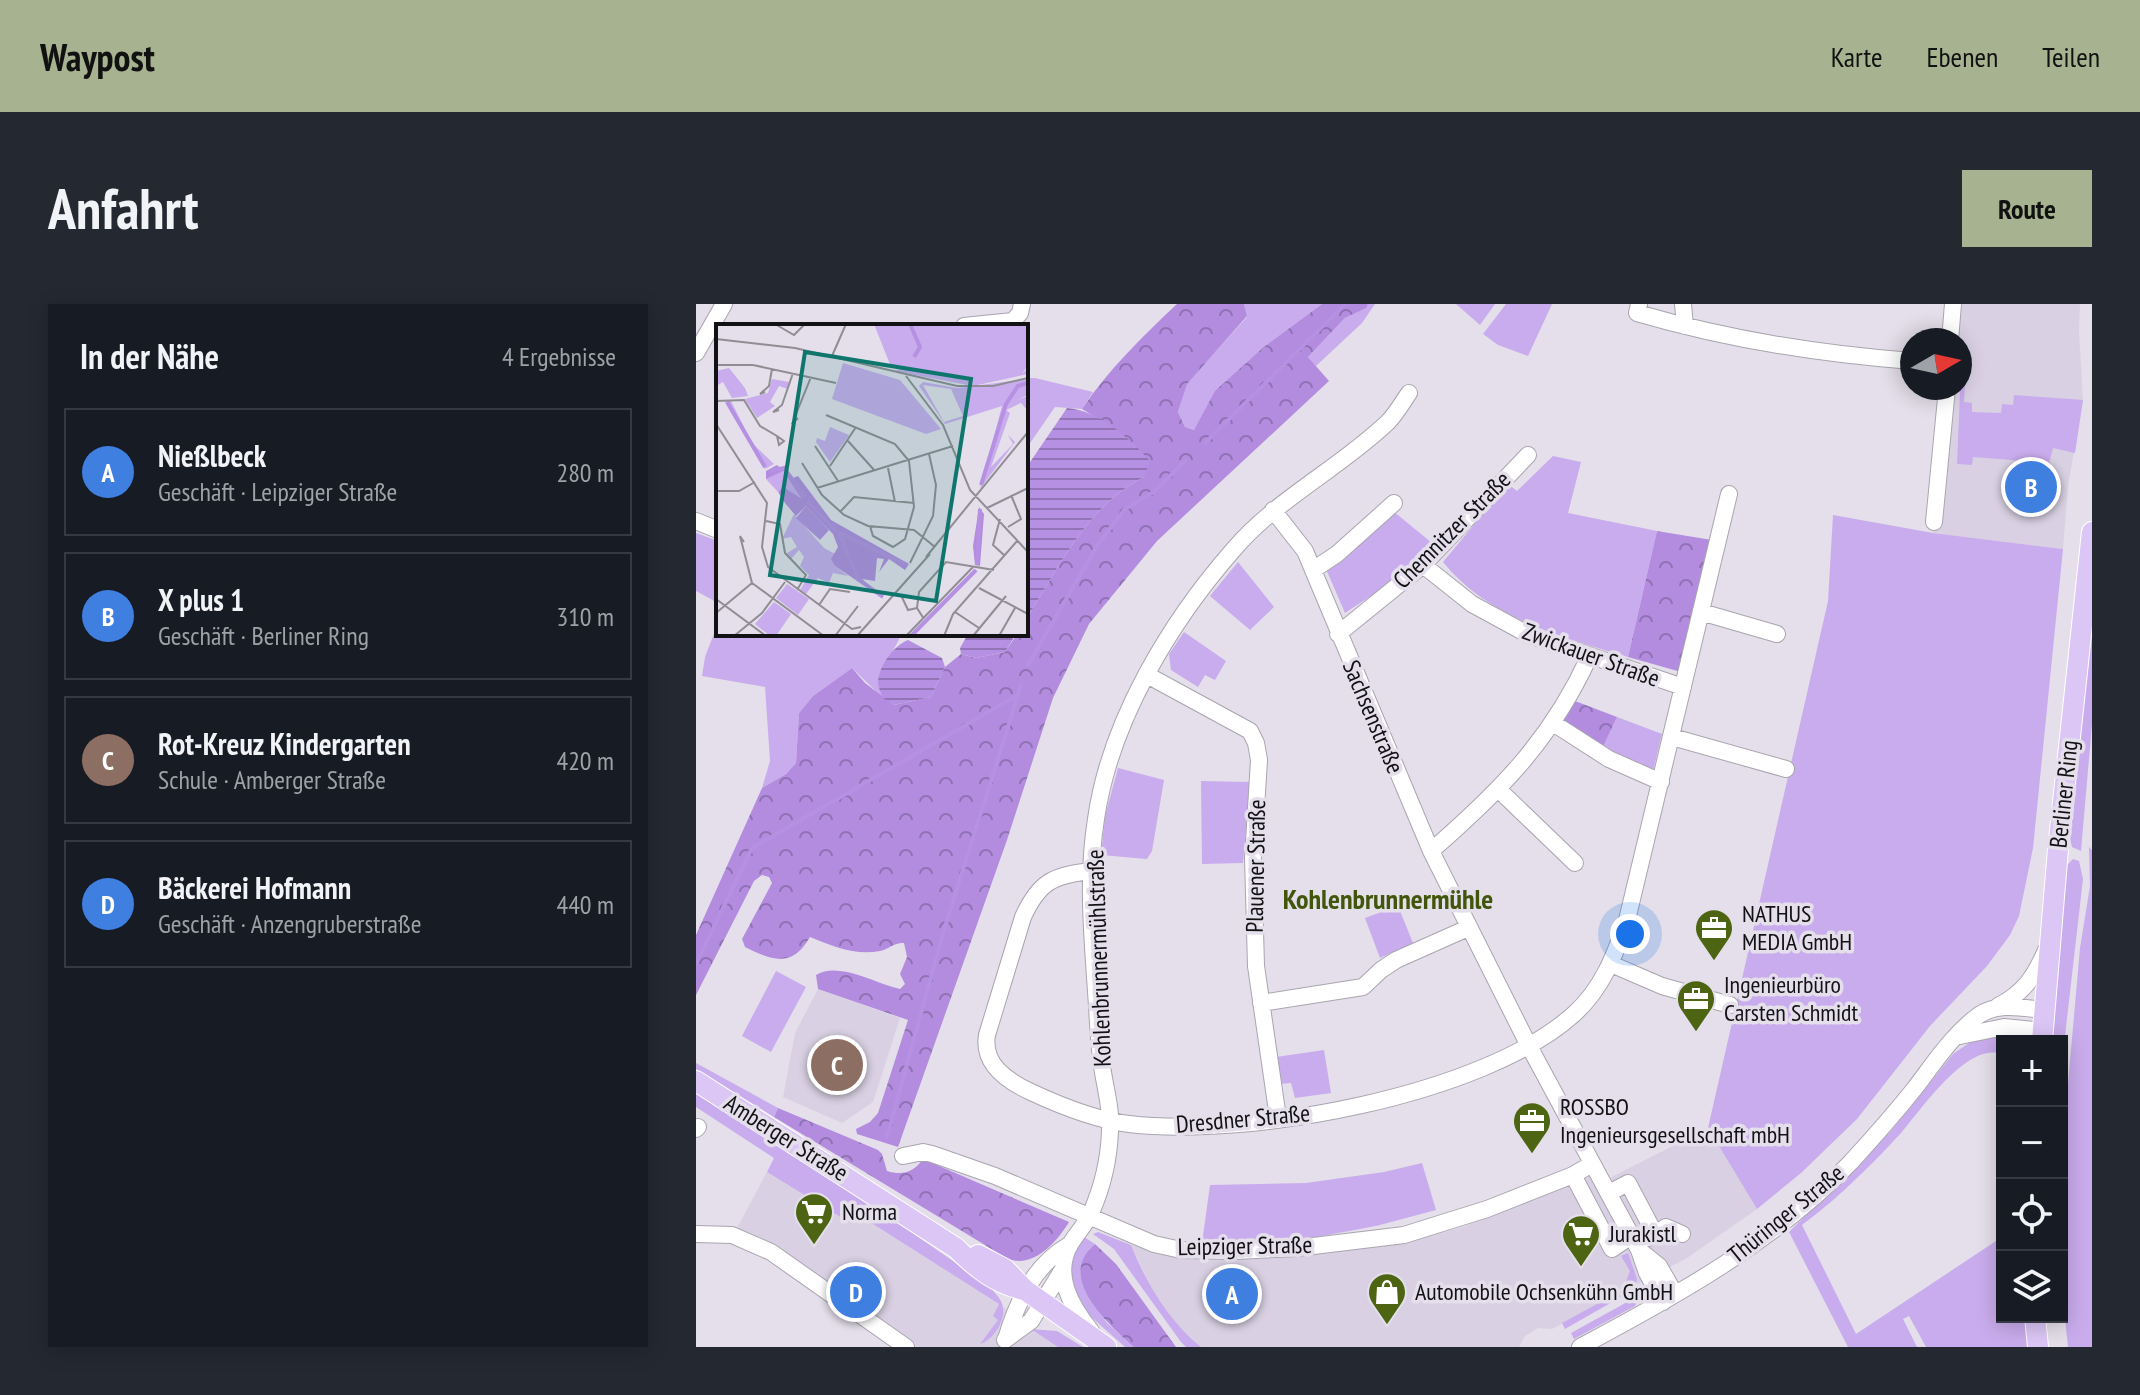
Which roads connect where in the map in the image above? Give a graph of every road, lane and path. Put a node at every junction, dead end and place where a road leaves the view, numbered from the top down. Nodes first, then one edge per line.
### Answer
1 (724, 304) edge
2 (1022, 304) edge
3 (1639, 304) edge
4 (1683, 304) edge
5 (1953, 304) edge
6 (984, 324) edge
7 (1685, 326) junction
8 (1951, 328) edge
9 (696, 353) edge
10 (1900, 360) edge
11 (1409, 393) dead end
12 (1946, 400) edge
13 (1528, 455) dead end
14 (1729, 494) dead end
15 (1394, 503) dead end
16 (1273, 510) junction
17 (696, 521) edge
18 (1934, 522) dead end
19 (716, 529) edge
20 (2092, 532) edge
21 (1423, 565) junction
22 (1313, 570) junction
23 (1701, 612) junction
24 (1338, 634) junction
25 (1777, 634) dead end
26 (1589, 657) junction
27 (1147, 675) junction
28 (1683, 687) junction
29 (1553, 723) junction
30 (1672, 737) junction
31 (1786, 769) dead end
32 (1661, 782) junction
33 (1499, 790) junction
34 (1431, 851) junction
35 (1575, 863) dead end
36 (1091, 871) junction
37 (1468, 928) junction
38 (2050, 941) junction
39 (1611, 964) junction
40 (1261, 1003) junction
41 (1730, 1005) dead end
42 (1997, 1007) junction
43 (2044, 1010) junction
44 (2036, 1035) edge
45 (2042, 1035) edge
46 (1955, 1038) junction
47 (1529, 1046) junction
48 (696, 1081) edge
49 (1278, 1118) junction
50 (1111, 1121) junction
51 (903, 1156) dead end
52 (1592, 1164) junction
53 (1573, 1175) junction
54 (1609, 1193) junction
55 (1090, 1217) junction
56 (696, 1234) edge
57 (1655, 1234) junction
58 (1682, 1234) dead end
59 (1635, 1244) junction
60 (1069, 1245) junction
61 (1063, 1268) junction
62 (1025, 1290) junction
63 (1669, 1298) junction
64 (1043, 1303) junction
65 (2036, 1323) edge
66 (1604, 1342) edge
67 (1003, 1343) edge
68 (1105, 1346) edge
69 (906, 1347) edge
70 (1580, 1347) edge
71 (2038, 1347) edge

1 - 9 street
2 - 6 street
3 - 7 street
4 - 7 street
5 - 8 street
7 - 10 street
11 - 16 street, Kohlenbrunnermühlstraße
12 - 18 street
13 - 21 street, Chemnitzer Straße
14 - 23 street, Dresdner Straße
15 - 22 street
16 - 22 street, Sachsenstraße
16 - 27 street, Kohlenbrunnermühlstraße
17 - 19 street
20 - 38 main road, Berliner Ring
21 - 24 street, Chemnitzer Straße
21 - 26 street, Zwickauer Straße
22 - 24 street, Sachsenstraße
23 - 25 street
23 - 28 street, Dresdner Straße
24 - 34 street, Sachsenstraße
26 - 28 street, Zwickauer Straße
26 - 29 street
27 - 36 street, Kohlenbrunnermühlstraße
27 - 40 street, Plauener Straße
28 - 30 street, Dresdner Straße
29 - 32 street
29 - 33 street
30 - 31 street
30 - 32 street, Dresdner Straße
32 - 39 street, Dresdner Straße
33 - 34 street
33 - 35 street
34 - 37 street, Sachsenstraße
36 - 50 street, Kohlenbrunnermühlstraße
36 - 50 street, Dresdner Straße
37 - 40 street
37 - 47 street, Sachsenstraße
38 - 42 street, Thüringer Straße
38 - 43 main road, Berliner Ring
39 - 41 street
39 - 47 street, Dresdner Straße
40 - 49 street, Plauener Straße
42 - 43 street
42 - 46 street, Thüringer Straße
43 - 45 main road, Berliner Ring
44 - 46 street
46 - 63 street, Thüringer Straße
47 - 49 street, Dresdner Straße
47 - 52 street, Sachsenstraße
48 - 62 main road, Amberger Straße
49 - 50 street, Dresdner Straße
50 - 55 street, Kohlenbrunnermühlstraße
51 - 55 street, Leipziger Straße
52 - 53 street, Leipziger Straße
52 - 54 street, Sachsenstraße
53 - 55 street, Leipziger Straße
53 - 59 street
54 - 57 street
54 - 59 street, Sachsenstraße
55 - 60 street, Kohlenbrunnermühlstraße
56 - 69 street
57 - 58 street
57 - 59 street
59 - 63 street, Sachsenstraße
60 - 61 street, Kohlenbrunnermühlstraße
60 - 62 street, Kohlenbrunnermühlstraße
61 - 64 street, Kohlenbrunnermühlstraße
61 - 68 street, Kohlenbrunnermühlstraße
62 - 64 main road, Amberger Straße
62 - 67 street, Kohlenbrunnermühlstraße
63 - 66 street, Thüringer Straße
64 - 67 street, Kohlenbrunnermühlstraße
64 - 68 main road, Amberger Straße
65 - 71 main road
66 - 70 street, Thüringer Straße

